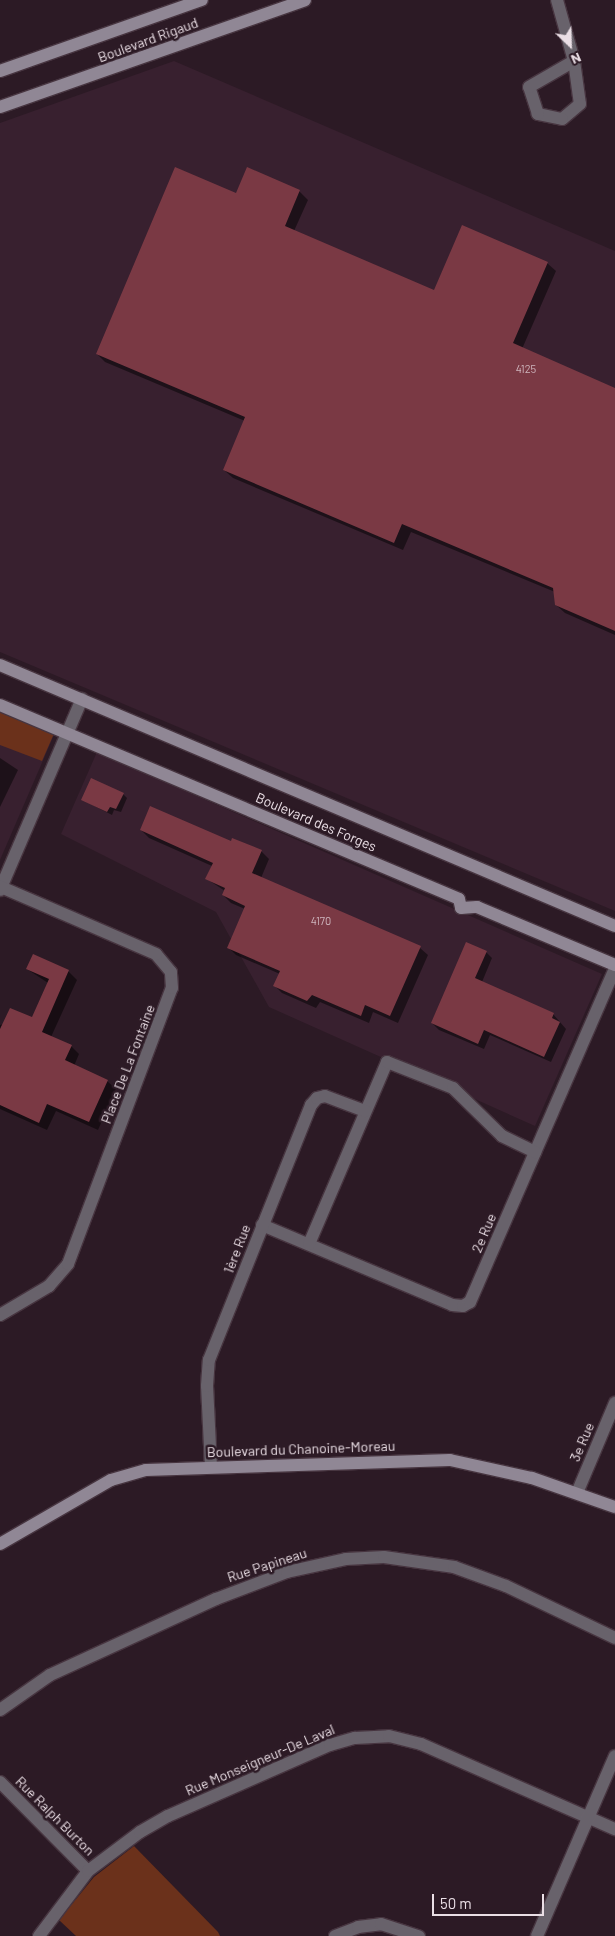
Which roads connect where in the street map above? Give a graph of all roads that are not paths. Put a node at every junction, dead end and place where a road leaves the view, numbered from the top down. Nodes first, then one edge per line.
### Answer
1 (202, 0) edge
2 (305, 0) edge
3 (557, 0) edge
4 (574, 60) junction
5 (0, 71) edge
6 (0, 107) edge
7 (0, 665) edge
8 (82, 699) junction
9 (0, 705) edge
10 (67, 733) junction
11 (1, 888) edge
12 (615, 926) edge
13 (615, 966) edge
14 (365, 1111) junction
15 (535, 1152) junction
16 (262, 1225) junction
17 (309, 1244) junction
18 (0, 1315) edge
19 (615, 1403) edge
20 (211, 1467) junction
21 (577, 1493) junction
22 (615, 1507) edge
23 (0, 1544) edge
24 (615, 1638) edge
25 (0, 1710) edge
26 (615, 1756) edge
27 (0, 1782) edge
28 (589, 1817) junction
29 (615, 1829) edge
30 (88, 1871) junction
31 (39, 1936) edge
32 (335, 1936) edge
33 (419, 1936) edge
34 (537, 1936) edge

1 - 5 main road, Boulevard Rigaud
2 - 6 main road, Boulevard Rigaud
3 - 4 street
4 - 4 street
7 - 8 main road, Boulevard des Forges
8 - 10 street
8 - 12 main road, Boulevard des Forges
9 - 10 main road, Boulevard des Forges
10 - 11 street
10 - 13 main road, Boulevard des Forges
11 - 18 street, Place De La Fontaine
13 - 15 street, 2e Rue
14 - 15 street
14 - 16 street, 1ère Rue
14 - 17 street
15 - 17 street, 2e Rue
16 - 17 street, 2e Rue
16 - 20 street, 1ère Rue
19 - 21 street, 3e Rue
20 - 21 main road, Boulevard du Chanoine-Moreau
20 - 23 main road, Boulevard du Chanoine-Moreau
21 - 22 main road, Boulevard du Chanoine-Moreau
24 - 25 street, Rue Papineau
26 - 28 street
27 - 30 street, Rue Ralph Burton
28 - 29 street, Rue Monseigneur-De Laval
28 - 30 street, Rue Monseigneur-De Laval
28 - 34 street
30 - 31 street, Rue Monseigneur-De Laval
32 - 33 street

